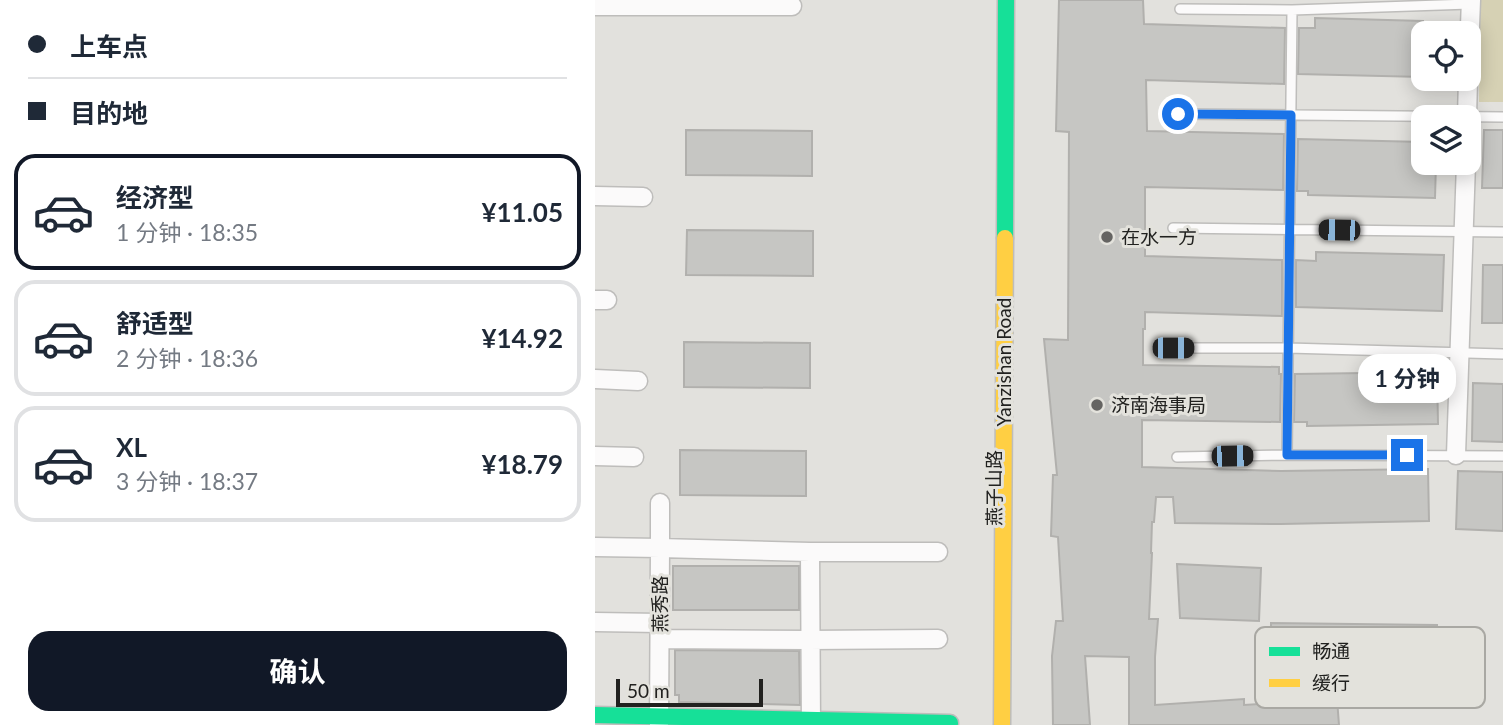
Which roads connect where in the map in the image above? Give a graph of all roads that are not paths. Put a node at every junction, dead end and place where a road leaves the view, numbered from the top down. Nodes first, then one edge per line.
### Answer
1 (996, 0) edge
2 (1006, 0) edge
3 (1471, 2) edge
4 (670, 3) edge
5 (595, 6) edge
6 (792, 6) dead end
7 (1180, 9) dead end
8 (1292, 10) junction
9 (1470, 21) edge
10 (1178, 114) dead end
11 (1291, 115) junction
12 (1411, 116) edge
13 (1481, 116) edge
14 (1503, 117) edge
15 (1465, 175) edge
16 (595, 196) edge
17 (643, 197) dead end
18 (1173, 228) dead end
19 (1290, 229) junction
20 (1463, 232) junction
21 (1503, 232) edge
22 (1173, 348) dead end
23 (1288, 348) junction
24 (1460, 353) junction
25 (1503, 354) edge
26 (595, 379) edge
27 (638, 381) dead end
28 (1287, 455) junction
29 (1456, 455) junction
30 (595, 456) edge
31 (1503, 456) edge
32 (634, 457) dead end
33 (1177, 457) dead end
34 (660, 503) dead end
35 (595, 547) edge
36 (660, 548) junction
37 (810, 552) junction
38 (938, 552) dead end
39 (595, 622) edge
40 (660, 631) junction
41 (938, 639) dead end
42 (809, 640) junction
43 (595, 715) edge
44 (659, 721) edge
45 (811, 722) edge
46 (950, 723) dead end
47 (993, 725) edge
48 (1002, 725) edge

1 - 47 street, 燕子山路
2 - 48 street, Yanzishan Road
3 - 8 lane
3 - 9 street
4 - 5 street
4 - 6 street
7 - 8 lane
8 - 11 lane
10 - 11 lane
11 - 12 lane
11 - 19 lane
13 - 14 lane
15 - 20 street
16 - 17 street
18 - 19 lane
19 - 20 lane
19 - 23 lane
20 - 21 lane
20 - 24 street
22 - 23 lane
23 - 24 lane
23 - 28 lane
24 - 25 lane
24 - 29 street
26 - 27 street
28 - 29 lane
28 - 33 lane
29 - 31 lane
30 - 32 street
34 - 36 street
35 - 36 street, 燕秀路
36 - 37 street
36 - 40 street, 燕秀路
37 - 38 street
37 - 42 street
39 - 40 street
40 - 42 street
40 - 44 street, 燕秀路
41 - 42 street
42 - 45 street
43 - 44 street
44 - 45 street
45 - 46 street

